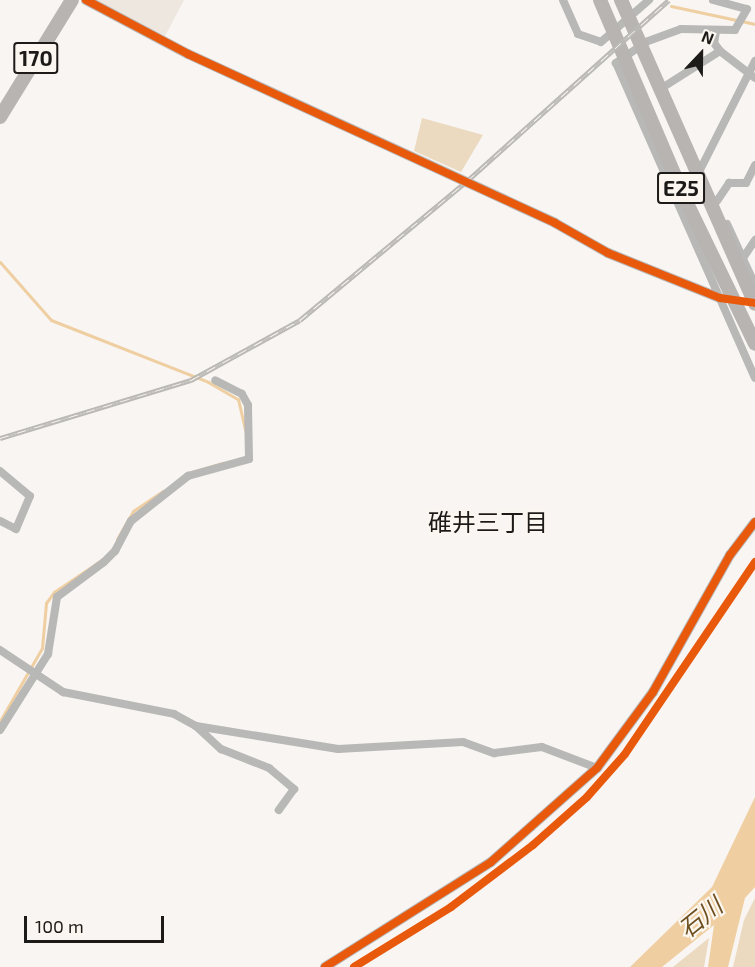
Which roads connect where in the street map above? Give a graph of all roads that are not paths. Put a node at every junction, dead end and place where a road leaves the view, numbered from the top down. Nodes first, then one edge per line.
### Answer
1 (72, 0) edge
2 (86, 0) edge
3 (563, 0) edge
4 (600, 0) edge
5 (621, 0) edge
6 (648, 0) edge
7 (713, 0) edge
8 (716, 31) junction
9 (646, 42) junction
10 (720, 51) junction
11 (755, 61) edge
12 (752, 76) edge
13 (665, 86) junction
14 (0, 117) edge
15 (755, 165) edge
16 (701, 168) junction
17 (717, 201) junction
18 (755, 240) edge
19 (743, 258) junction
20 (755, 285) edge
21 (720, 298) junction
22 (755, 304) edge
23 (755, 344) edge
24 (755, 378) edge
25 (215, 380) dead end
26 (0, 471) edge
27 (0, 521) edge
28 (755, 522) edge
29 (0, 650) edge
30 (35, 677) junction
31 (196, 726) junction
32 (0, 730) edge
33 (597, 768) junction
34 (279, 810) dead end
35 (325, 967) edge

1 - 14 highway, 170
2 - 21 street
3 - 6 street
4 - 23 highway, E25
5 - 22 highway, E25
7 - 8 street
8 - 9 street
8 - 10 street
9 - 13 street
9 - 21 street
10 - 12 street
10 - 13 street
11 - 12 street
12 - 16 street
13 - 16 street
15 - 17 street
16 - 17 street
17 - 19 street
18 - 19 street
19 - 20 street
21 - 22 street
21 - 24 street
25 - 30 street
26 - 27 street
28 - 33 street
29 - 30 street
30 - 31 street
30 - 32 street
31 - 33 street
31 - 34 street
33 - 35 street

